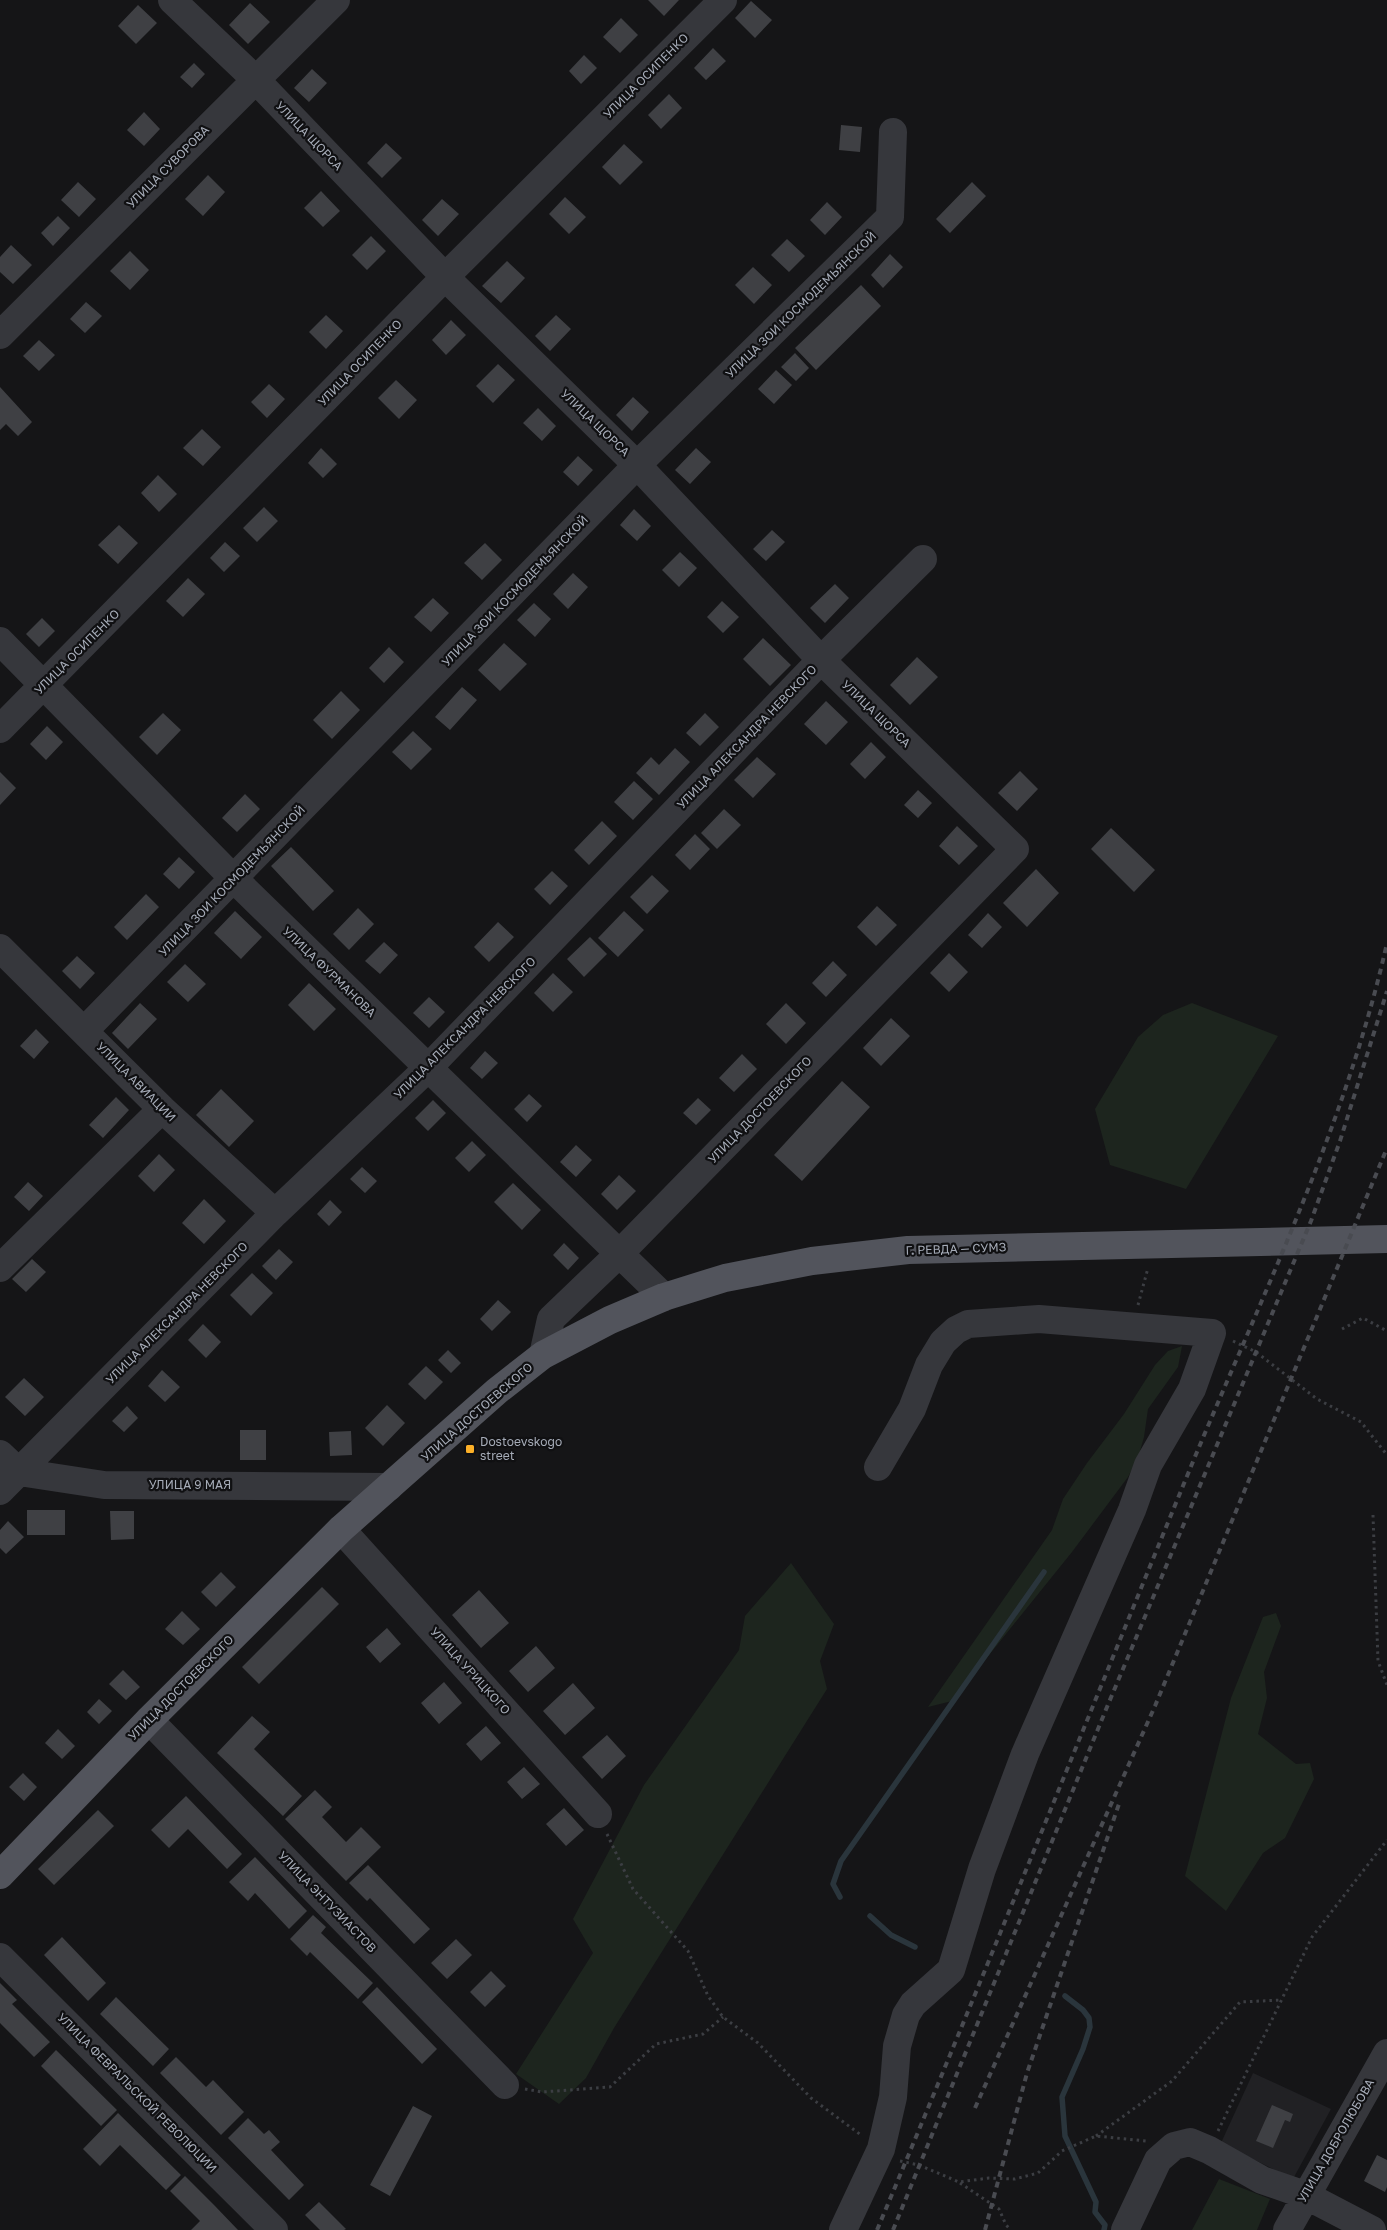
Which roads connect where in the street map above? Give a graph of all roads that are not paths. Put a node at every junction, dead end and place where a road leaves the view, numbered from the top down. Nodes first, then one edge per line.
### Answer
1 (172, 0) edge
2 (336, 0) edge
3 (723, 0) edge
4 (255, 80) junction
5 (893, 132) dead end
6 (445, 277) junction
7 (0, 335) edge
8 (637, 465) junction
9 (923, 559) dead end
10 (0, 641) edge
11 (821, 660) junction
12 (45, 685) junction
13 (0, 729) edge
14 (1014, 849) joint
15 (234, 879) junction
16 (0, 948) edge
17 (84, 1031) junction
18 (428, 1068) junction
19 (162, 1109) junction
20 (275, 1213) junction
21 (1387, 1239) edge
22 (620, 1253) junction
23 (0, 1268) edge
24 (664, 1297) junction
25 (543, 1355) junction
26 (10, 1463) edge
27 (878, 1467) dead end
28 (389, 1487) junction
29 (0, 1490) edge
30 (341, 1529) junction
31 (149, 1720) junction
32 (598, 1814) road end
33 (0, 1875) edge
34 (0, 1957) edge
35 (1387, 2052) edge
36 (505, 2086) road end
37 (1305, 2195) junction
38 (274, 2230) edge
39 (843, 2230) edge
40 (1125, 2230) edge
41 (1287, 2230) edge
42 (1372, 2230) edge

1 - 4 street, УЛИЦА ЩОРСА
2 - 4 street, УЛИЦА СУВОРОВА
3 - 6 street, УЛИЦА ОСИПЕНКО
4 - 6 street, УЛИЦА ЩОРСА
4 - 7 street, УЛИЦА СУВОРОВА
5 - 8 street, УЛИЦА ЗОИ КОСМОДЕМЬЯНСКОЙ
6 - 8 street, УЛИЦА ЩОРСА
6 - 12 street, УЛИЦА ОСИПЕНКО
8 - 11 street, УЛИЦА ЩОРСА
8 - 15 street, УЛИЦА ЗОИ КОСМОДЕМЬЯНСКОЙ
9 - 11 street, УЛИЦА АЛЕКСАНДРА НЕВСКОГО
10 - 12 street, УЛИЦА ФУРМАНОВА
11 - 14 street, УЛИЦА ЩОРСА
11 - 18 street, УЛИЦА АЛЕКСАНДРА НЕВСКОГО
12 - 13 street, УЛИЦА ОСИПЕНКО
12 - 15 street, УЛИЦА ФУРМАНОВА
14 - 22 street, УЛИЦА ДОСТОЕВСКОГО
15 - 17 street, УЛИЦА ЗОИ КОСМОДЕМЬЯНСКОЙ
15 - 18 street, УЛИЦА ФУРМАНОВА
16 - 17 street, УЛИЦА АВИАЦИИ
17 - 19 street, УЛИЦА АВИАЦИИ
18 - 20 street, УЛИЦА АЛЕКСАНДРА НЕВСКОГО
18 - 22 street, УЛИЦА ФУРМАНОВА
19 - 20 street, УЛИЦА АВИАЦИИ
19 - 23 street
20 - 26 street, УЛИЦА АЛЕКСАНДРА НЕВСКОГО
21 - 24 main road, Г. РЕВДА — СУМЗ
22 - 24 street, УЛИЦА ФУРМАНОВА
22 - 25 street, УЛИЦА ДОСТОЕВСКОГО
24 - 25 main road, Г. РЕВДА — СУМЗ
25 - 28 main road, УЛИЦА ДОСТОЕВСКОГО
26 - 28 street, УЛИЦА 9 МАЯ
26 - 29 street, УЛИЦА АЛЕКСАНДРА НЕВСКОГО
27 - 39 street
28 - 30 main road, УЛИЦА ДОСТОЕВСКОГО
30 - 31 main road, УЛИЦА ДОСТОЕВСКОГО
30 - 32 street, УЛИЦА УРИЦКОГО
31 - 33 main road, УЛИЦА ДОСТОЕВСКОГО
31 - 36 street, УЛИЦА ЭНТУЗИАСТОВ
34 - 38 street, УЛИЦА ФЕВРАЛЬСКОЙ РЕВОЛЮЦИИ
35 - 37 street, УЛИЦА ДОБРОЛЮБОВА
37 - 40 street
37 - 41 street, УЛИЦА ДОБРОЛЮБОВА
37 - 42 street

